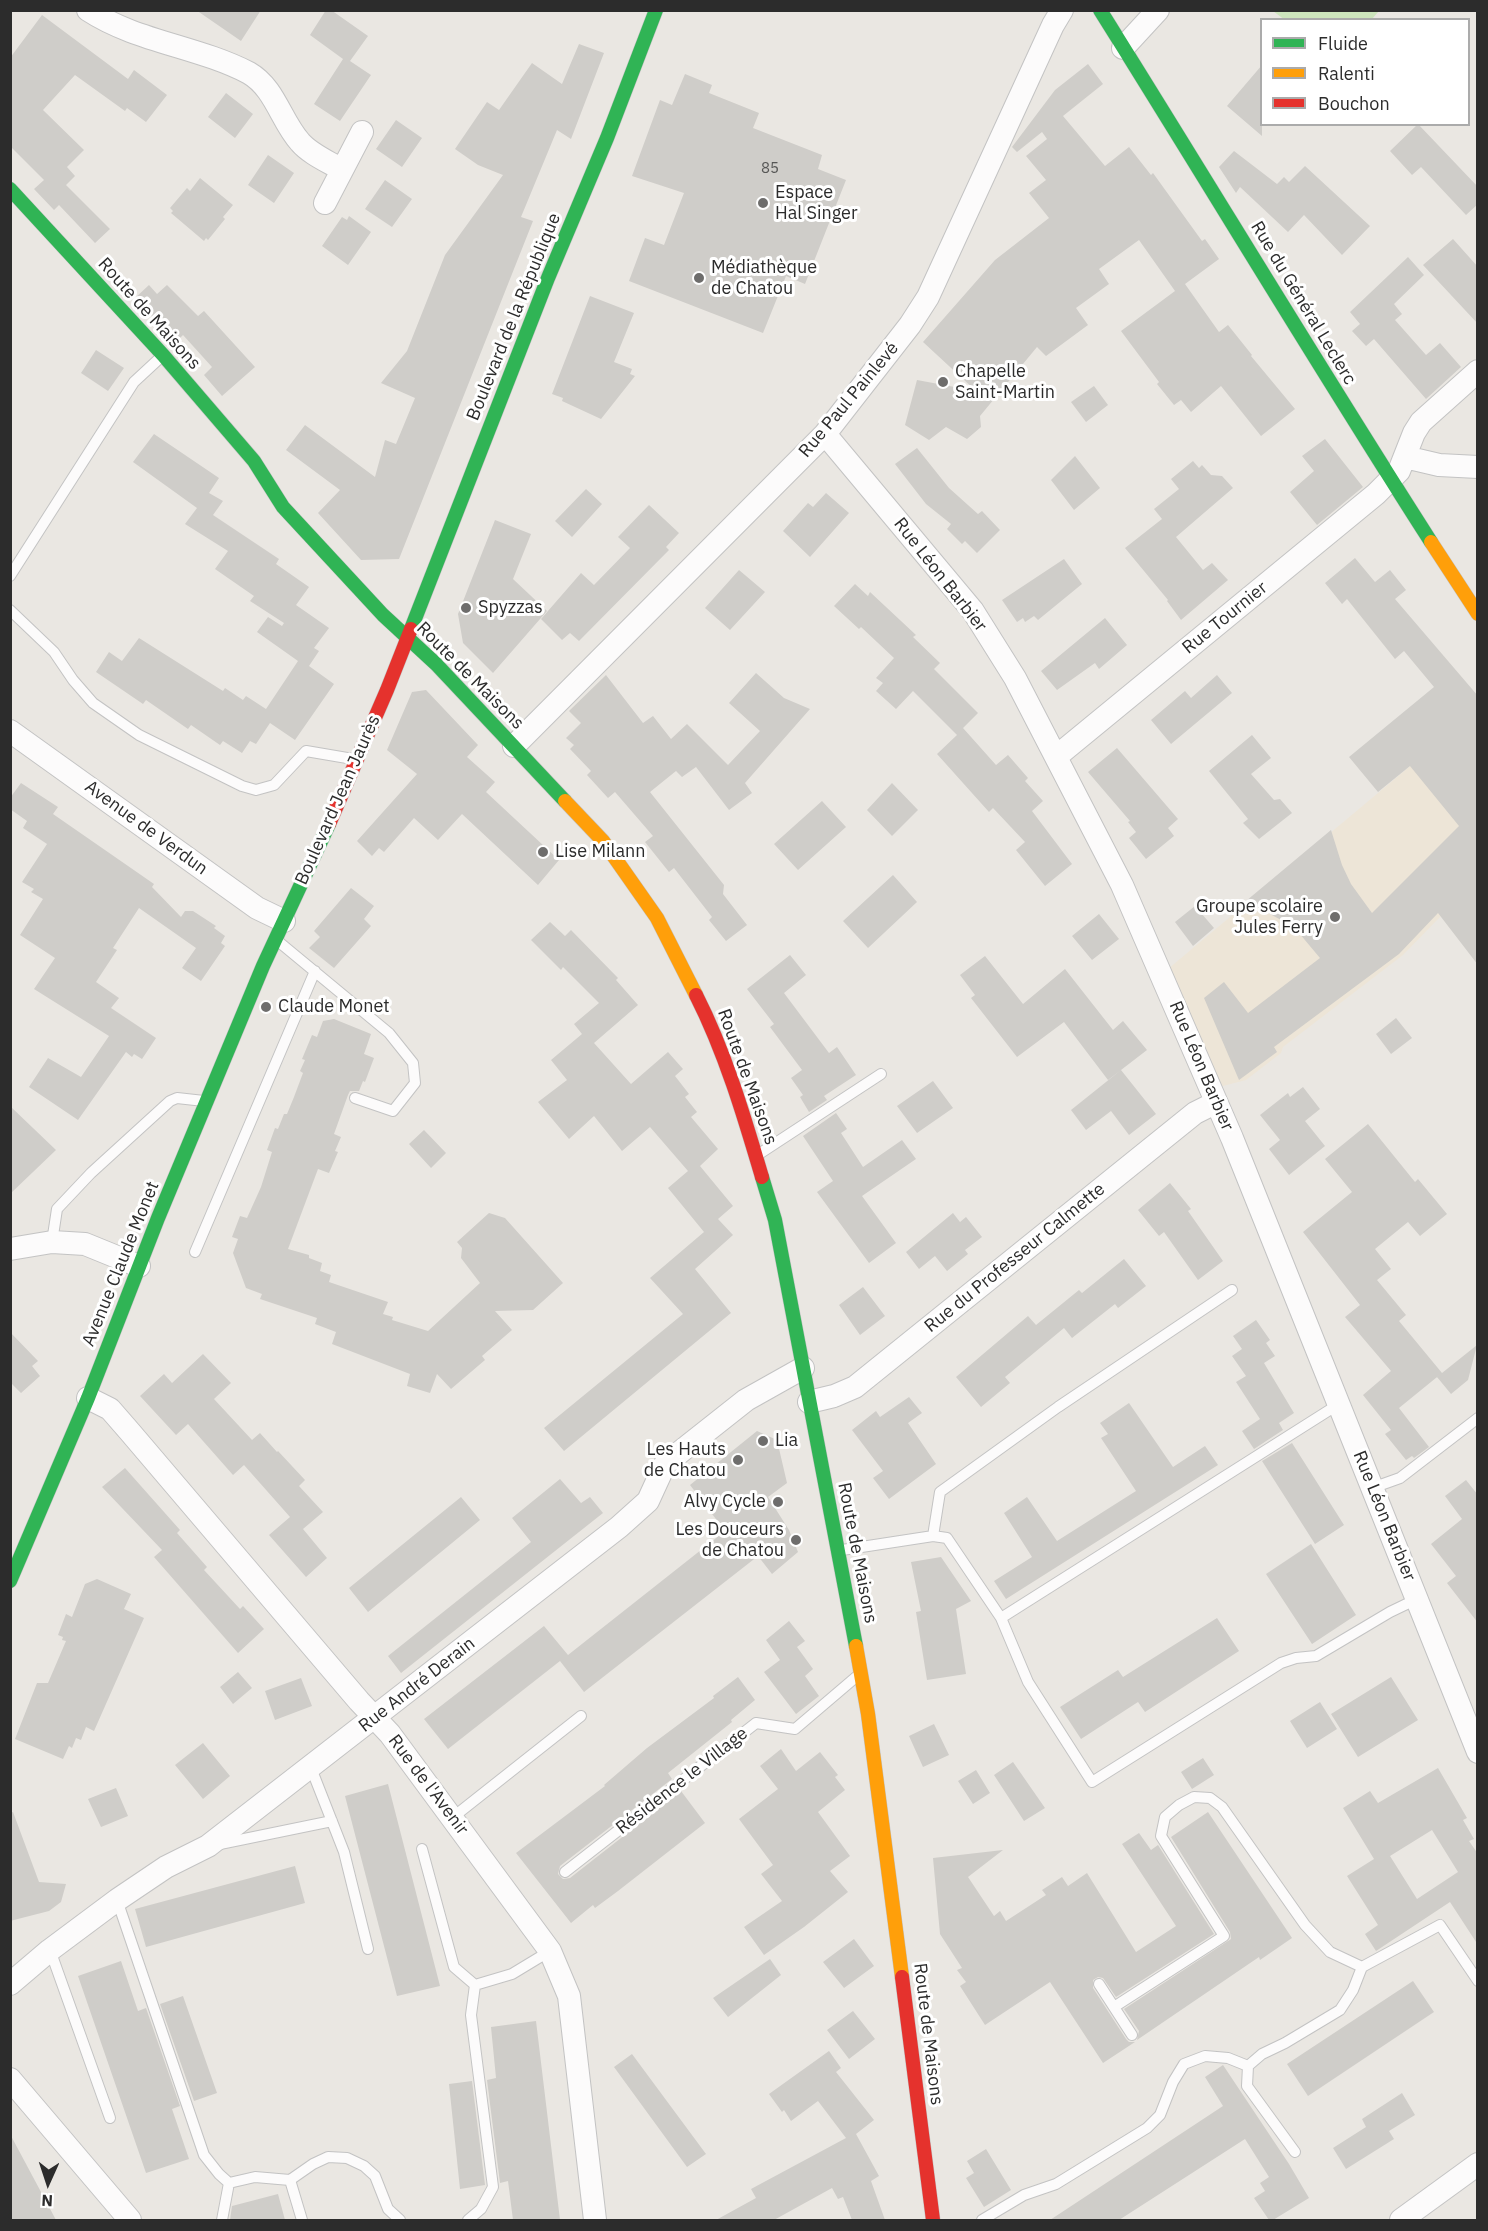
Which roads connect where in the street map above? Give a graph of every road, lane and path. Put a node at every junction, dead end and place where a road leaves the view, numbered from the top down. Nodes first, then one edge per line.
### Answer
1 (88, 10) edge
2 (656, 10) edge
3 (1062, 10) edge
4 (1100, 10) edge
5 (1158, 10) edge
6 (1123, 48) junction
7 (362, 132) dead end
8 (342, 170) junction
9 (10, 189) edge
10 (325, 203) dead end
11 (163, 355) junction
12 (1478, 371) edge
13 (825, 434) junction
14 (1406, 457) junction
15 (1478, 467) edge
16 (1391, 478) junction
17 (10, 576) edge
18 (10, 610) edge
19 (1478, 614) edge
20 (406, 637) junction
21 (10, 731) edge
22 (514, 746) junction
23 (1057, 756) junction
24 (356, 760) junction
25 (280, 930) junction
26 (266, 960) joint
27 (315, 971) junction
28 (881, 1074) dead end
29 (355, 1098) dead end
30 (207, 1101) junction
31 (1215, 1103) junction
32 (756, 1155) junction
33 (52, 1242) junction
34 (10, 1249) edge
35 (195, 1252) dead end
36 (139, 1266) junction
37 (1232, 1290) dead end
38 (803, 1368) junction
39 (88, 1398) junction
40 (809, 1402) junction
41 (1339, 1404) junction
42 (1478, 1418) edge
43 (1372, 1488) junction
44 (933, 1536) junction
45 (839, 1551) junction
46 (10, 1581) edge
47 (1417, 1599) junction
48 (1001, 1618) junction
49 (861, 1673) junction
50 (581, 1716) dead end
51 (375, 1718) junction
52 (1478, 1752) edge
53 (311, 1768) junction
54 (452, 1818) junction
55 (332, 1821) junction
56 (208, 1846) junction
57 (422, 1849) dead end
58 (565, 1872) dead end
59 (117, 1900) junction
60 (368, 1949) dead end
61 (50, 1950) junction
62 (550, 1951) junction
63 (1362, 1967) junction
64 (1478, 1981) edge
65 (10, 1984) edge
66 (1099, 1984) dead end
67 (475, 1985) junction
68 (1114, 2007) junction
69 (1132, 2035) dead end
70 (1248, 2066) junction
71 (10, 2079) edge
72 (110, 2118) dead end
73 (1295, 2152) dead end
74 (1477, 2165) edge
75 (290, 2180) junction
76 (229, 2183) junction
77 (130, 2220) edge
78 (222, 2220) edge
79 (302, 2220) edge
80 (400, 2220) edge
81 (468, 2220) edge
82 (595, 2220) edge
83 (933, 2220) edge
84 (982, 2220) edge
85 (1401, 2220) edge

1 - 8 street
2 - 20 street, Boulevard de la République
3 - 13 street, Rue Paul Painlevé
4 - 6 street, Rue du Général Leclerc
5 - 6 street
6 - 16 street, Rue du Général Leclerc
7 - 8 street
8 - 10 street
9 - 11 street, Route de Maisons
11 - 17 lane
11 - 20 street, Route de Maisons
12 - 14 street, Rue Tournier
13 - 22 street, Rue Paul Painlevé
13 - 23 street, Rue Léon Barbier
14 - 15 street
14 - 16 street, Rue Tournier
16 - 19 street, Rue du Général Leclerc
16 - 23 street, Rue Tournier
18 - 24 lane
20 - 22 street, Route de Maisons
20 - 24 street, Boulevard Jean Jaurès
21 - 25 street, Avenue de Verdun
22 - 32 street, Route de Maisons
23 - 31 street, Rue Léon Barbier
24 - 25 street, Boulevard Jean Jaurès
25 - 26 street, Boulevard Jean Jaurès
25 - 27 lane
26 - 30 street, Avenue Claude Monet
27 - 29 lane
27 - 35 lane
28 - 32 lane
30 - 33 lane
30 - 36 street, Avenue Claude Monet
31 - 40 street, Rue du Professeur Calmette
31 - 41 street, Rue Léon Barbier
32 - 38 street, Route de Maisons
33 - 34 street
33 - 36 street
36 - 39 street, Avenue Claude Monet
37 - 44 lane
38 - 40 street, Route de Maisons
38 - 51 street, Rue André Derain
39 - 46 street, Avenue Claude Monet
39 - 51 street, Rue de l'Avenir
40 - 45 street, Route de Maisons
41 - 43 street, Rue Léon Barbier
41 - 48 lane
42 - 43 lane
43 - 47 street, Rue Léon Barbier
44 - 45 lane
44 - 48 lane
45 - 49 street, Route de Maisons
47 - 48 lane
47 - 52 street, Rue Léon Barbier
49 - 58 lane, Résidence le Village
49 - 83 street, Route de Maisons
50 - 54 lane
51 - 53 street, Rue André Derain
51 - 54 street, Rue de l'Avenir
53 - 55 lane
53 - 56 street, Rue André Derain
54 - 62 street, Rue de l'Avenir
55 - 56 lane
55 - 60 lane
56 - 59 street, Rue André Derain
57 - 67 lane
59 - 61 street, Rue André Derain
59 - 76 lane
61 - 65 street, Rue André Derain
61 - 72 lane
62 - 67 lane
62 - 82 street, Rue de l'Avenir
63 - 64 lane
63 - 68 lane
63 - 70 lane
66 - 68 lane
67 - 81 lane
68 - 69 lane
70 - 73 lane
70 - 84 lane
71 - 77 street
74 - 85 street
75 - 76 lane
75 - 79 lane
75 - 80 lane
76 - 78 lane

